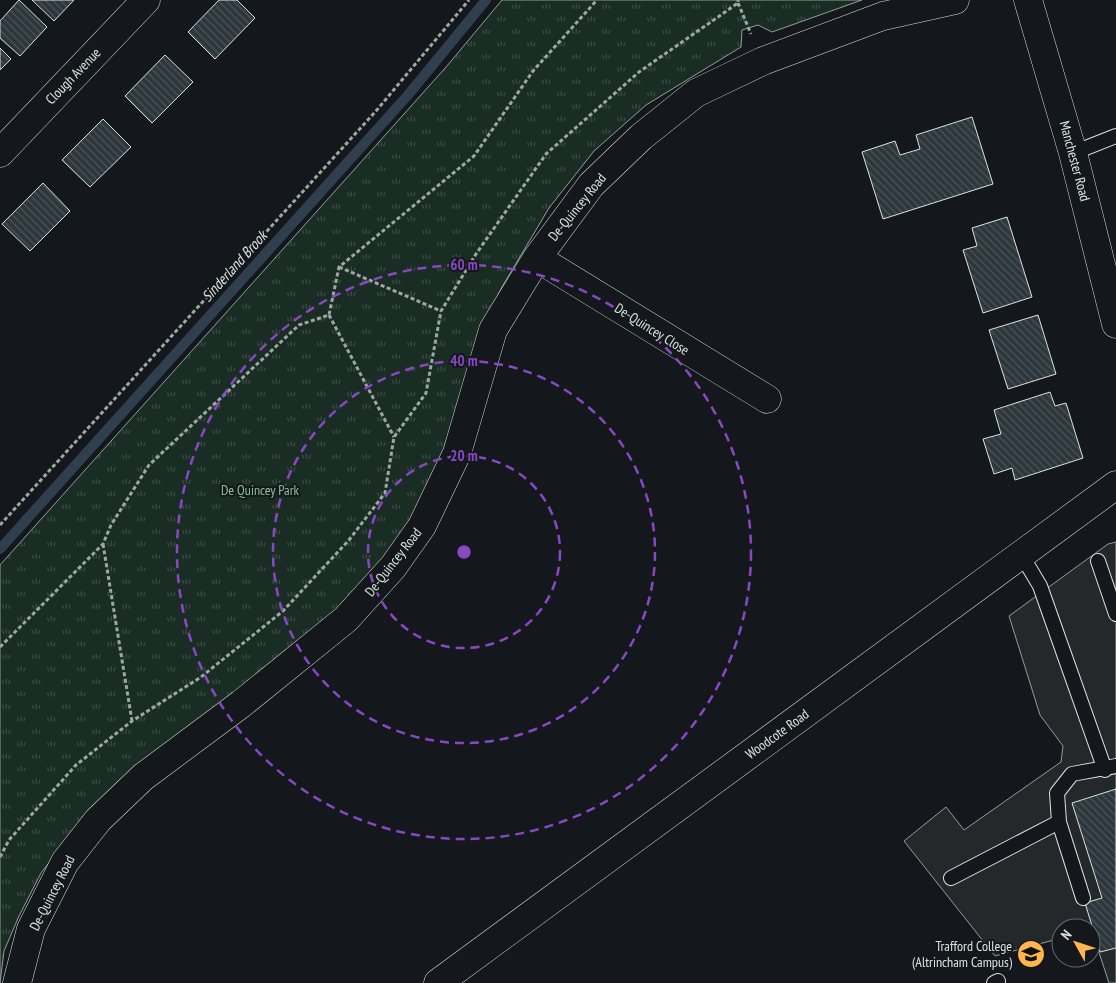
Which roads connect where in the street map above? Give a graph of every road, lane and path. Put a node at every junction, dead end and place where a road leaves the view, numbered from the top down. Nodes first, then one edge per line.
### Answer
1 (146, 0) edge
2 (469, 0) edge
3 (597, 0) edge
4 (738, 0) edge
5 (955, 0) edge
6 (1028, 0) edge
7 (1116, 136) edge
8 (0, 153) edge
9 (1073, 153) junction
10 (537, 258) junction
11 (339, 267) junction
12 (441, 311) junction
13 (329, 316) junction
14 (1116, 324) edge
15 (767, 399) dead end
16 (394, 437) junction
17 (1116, 485) edge
18 (0, 525) edge
19 (103, 544) junction
20 (1021, 554) junction
21 (1098, 561) dead end
22 (1116, 614) edge
23 (0, 647) edge
24 (132, 721) junction
25 (1110, 768) edge
26 (1059, 822) junction
27 (0, 857) edge
28 (952, 878) dead end
29 (1083, 898) dead end
30 (17, 983) edge
31 (438, 983) edge

1 - 8 main road, Clough Avenue
2 - 18 path
3 - 11 path
4 - 12 path
5 - 10 main road, De-Quincey Road
6 - 9 main road, Manchester Road
7 - 9 lane
9 - 14 main road, Manchester Road
10 - 15 main road, De-Quincey Close
10 - 30 main road, De-Quincey Road
11 - 12 path
11 - 13 path
12 - 16 path
13 - 16 path
13 - 19 path
16 - 24 path
17 - 20 main road, Woodcote Road
19 - 23 path
19 - 24 path
20 - 25 lane
20 - 31 main road, Woodcote Road
21 - 22 lane
24 - 27 path
25 - 26 lane
26 - 28 lane
26 - 29 lane

